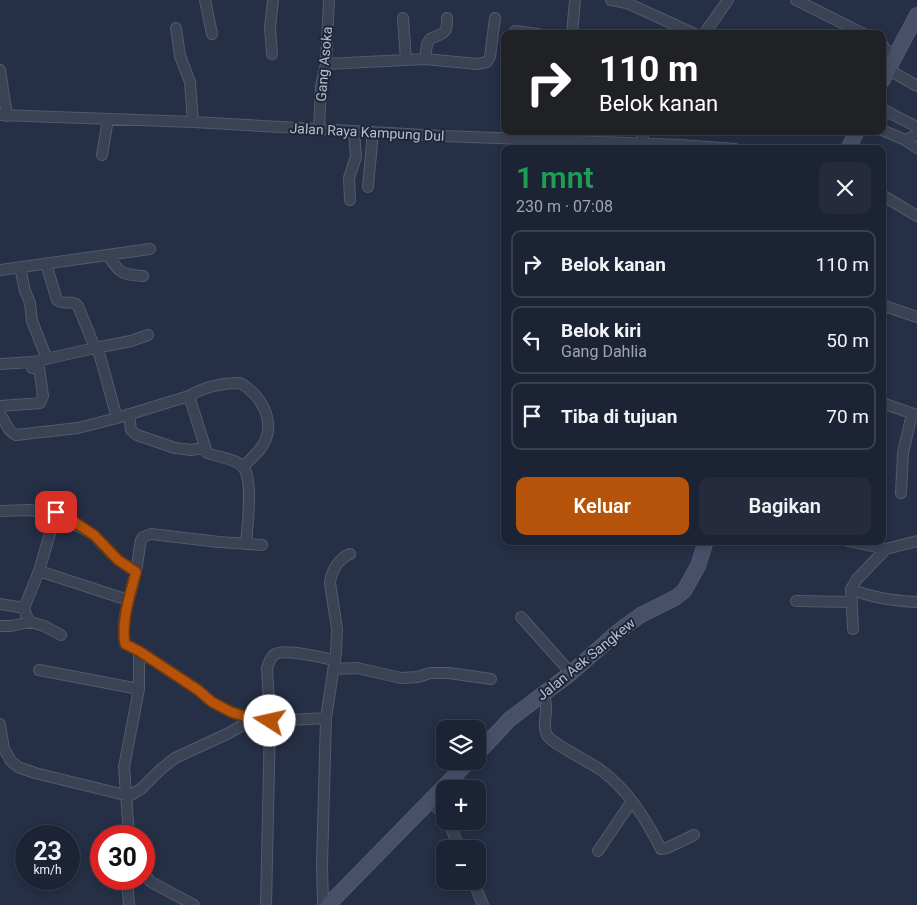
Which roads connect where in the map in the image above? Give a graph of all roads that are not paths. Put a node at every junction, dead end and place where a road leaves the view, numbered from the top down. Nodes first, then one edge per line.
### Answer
1 (205, 0) edge
2 (273, 0) edge
3 (329, 0) edge
4 (575, 0) edge
5 (611, 0) edge
6 (726, 0) edge
7 (796, 0) edge
8 (917, 15) edge
9 (402, 18) dead end
10 (447, 18) dead end
11 (495, 18) dead end
12 (176, 28) dead end
13 (572, 30) edge
14 (686, 30) edge
15 (707, 30) edge
16 (856, 30) edge
17 (212, 34) dead end
18 (886, 49) edge
19 (272, 54) dead end
20 (895, 55) junction
21 (425, 59) junction
22 (406, 60) junction
23 (326, 64) junction
24 (0, 70) edge
25 (886, 76) edge
26 (917, 86) edge
27 (886, 111) edge
28 (4, 115) edge
29 (108, 119) junction
30 (193, 122) junction
31 (917, 127) edge
32 (319, 129) junction
33 (354, 131) junction
34 (373, 132) junction
35 (886, 132) edge
36 (917, 134) edge
37 (643, 135) edge
38 (572, 137) edge
39 (905, 140) junction
40 (642, 145) junction
41 (680, 145) edge
42 (917, 148) edge
43 (102, 155) dead end
44 (368, 187) dead end
45 (886, 197) edge
46 (350, 200) dead end
47 (917, 216) edge
48 (150, 250) dead end
49 (108, 255) junction
50 (46, 264) junction
51 (20, 268) junction
52 (0, 270) edge
53 (143, 276) dead end
54 (886, 306) edge
55 (917, 317) edge
56 (148, 335) dead end
57 (97, 348) junction
58 (46, 359) junction
59 (32, 362) junction
60 (0, 364) edge
61 (189, 396) junction
62 (886, 404) edge
63 (0, 406) edge
64 (0, 414) edge
65 (129, 414) junction
66 (914, 414) edge
67 (117, 418) junction
68 (204, 448) junction
69 (243, 467) junction
70 (901, 493) dead end
71 (0, 511) edge
72 (56, 512) junction
73 (917, 541) edge
74 (246, 544) junction
75 (262, 545) dead end
76 (705, 545) edge
77 (867, 545) edge
78 (886, 549) junction
79 (350, 554) dead end
80 (39, 570) junction
81 (136, 572) junction
82 (851, 589) junction
83 (128, 600) junction
84 (796, 601) dead end
85 (851, 602) junction
86 (917, 602) edge
87 (0, 604) edge
88 (24, 608) junction
89 (521, 618) dead end
90 (30, 622) junction
91 (0, 626) edge
92 (853, 629) dead end
93 (61, 635) dead end
94 (139, 651) junction
95 (334, 664) junction
96 (39, 670) dead end
97 (571, 672) junction
98 (491, 679) dead end
99 (139, 689) junction
100 (542, 694) junction
101 (326, 718) junction
102 (253, 719) junction
103 (270, 721) junction
104 (0, 724) edge
105 (486, 744) edge
106 (460, 770) edge
107 (126, 795) junction
108 (431, 800) junction
109 (632, 801) junction
110 (436, 806) edge
111 (129, 825) edge
112 (694, 835) dead end
113 (598, 851) dead end
114 (155, 884) edge
115 (128, 890) edge
116 (477, 890) edge
117 (129, 905) edge
118 (194, 905) edge
119 (266, 905) edge
120 (323, 905) edge
121 (328, 905) edge
122 (483, 905) edge

1 - 17 street
2 - 19 street
3 - 23 street, Gang Asoka
4 - 13 street
5 - 14 street
6 - 15 street
7 - 16 street
8 - 20 street
9 - 22 street
10 - 21 street
11 - 21 street
12 - 30 street
18 - 20 street
20 - 25 street
21 - 22 street
22 - 23 street
23 - 32 street, Gang Asoka
24 - 28 street
25 - 26 street
27 - 31 street
28 - 29 street, Jalan Raya Kampung Dul
29 - 30 street, Jalan Raya Kampung Dul
29 - 43 street
30 - 32 street, Jalan Raya Kampung Dul
32 - 33 street, Jalan Raya Kampung Dul
33 - 34 street, Jalan Raya Kampung Dul
33 - 46 street
34 - 38 street, Jalan Raya Kampung Dul
34 - 44 street
35 - 39 street
36 - 39 street
37 - 40 street
38 - 40 street, Jalan Raya Kampung Dul
39 - 42 street
40 - 41 street, Jalan Raya Kampung Dul
45 - 47 street
48 - 49 street
49 - 50 street
49 - 53 street
50 - 51 street
50 - 57 street
51 - 52 street
51 - 58 street
54 - 55 street
56 - 57 street
57 - 58 street
57 - 67 street
58 - 59 street
59 - 60 street
59 - 63 street
61 - 65 street
61 - 68 street
61 - 69 street
62 - 66 street
64 - 67 street
65 - 67 street
65 - 68 street
66 - 70 street
68 - 69 street
69 - 74 street
71 - 72 street
72 - 80 street
72 - 81 street
73 - 78 street
74 - 75 street
74 - 81 street
76 - 97 street, Jalan Aek Sangkew
77 - 78 street
78 - 82 street
79 - 95 street
80 - 83 street
80 - 88 street
81 - 83 street
82 - 85 street
82 - 86 street
83 - 94 street
84 - 85 street
85 - 92 street
87 - 88 street
88 - 90 street
89 - 97 street
90 - 91 street
90 - 93 street
94 - 99 street
94 - 102 street
95 - 98 street
95 - 101 street
95 - 103 street
96 - 99 street
97 - 100 street, Jalan Aek Sangkew
99 - 107 street
100 - 105 street, Jalan Aek Sangkew
100 - 109 street
101 - 103 street
101 - 120 street
102 - 103 street
102 - 107 street
103 - 119 street
104 - 107 street
106 - 108 street
107 - 111 street
108 - 110 street
108 - 121 street
109 - 112 street
109 - 113 street
114 - 118 street
115 - 117 street
116 - 122 street

